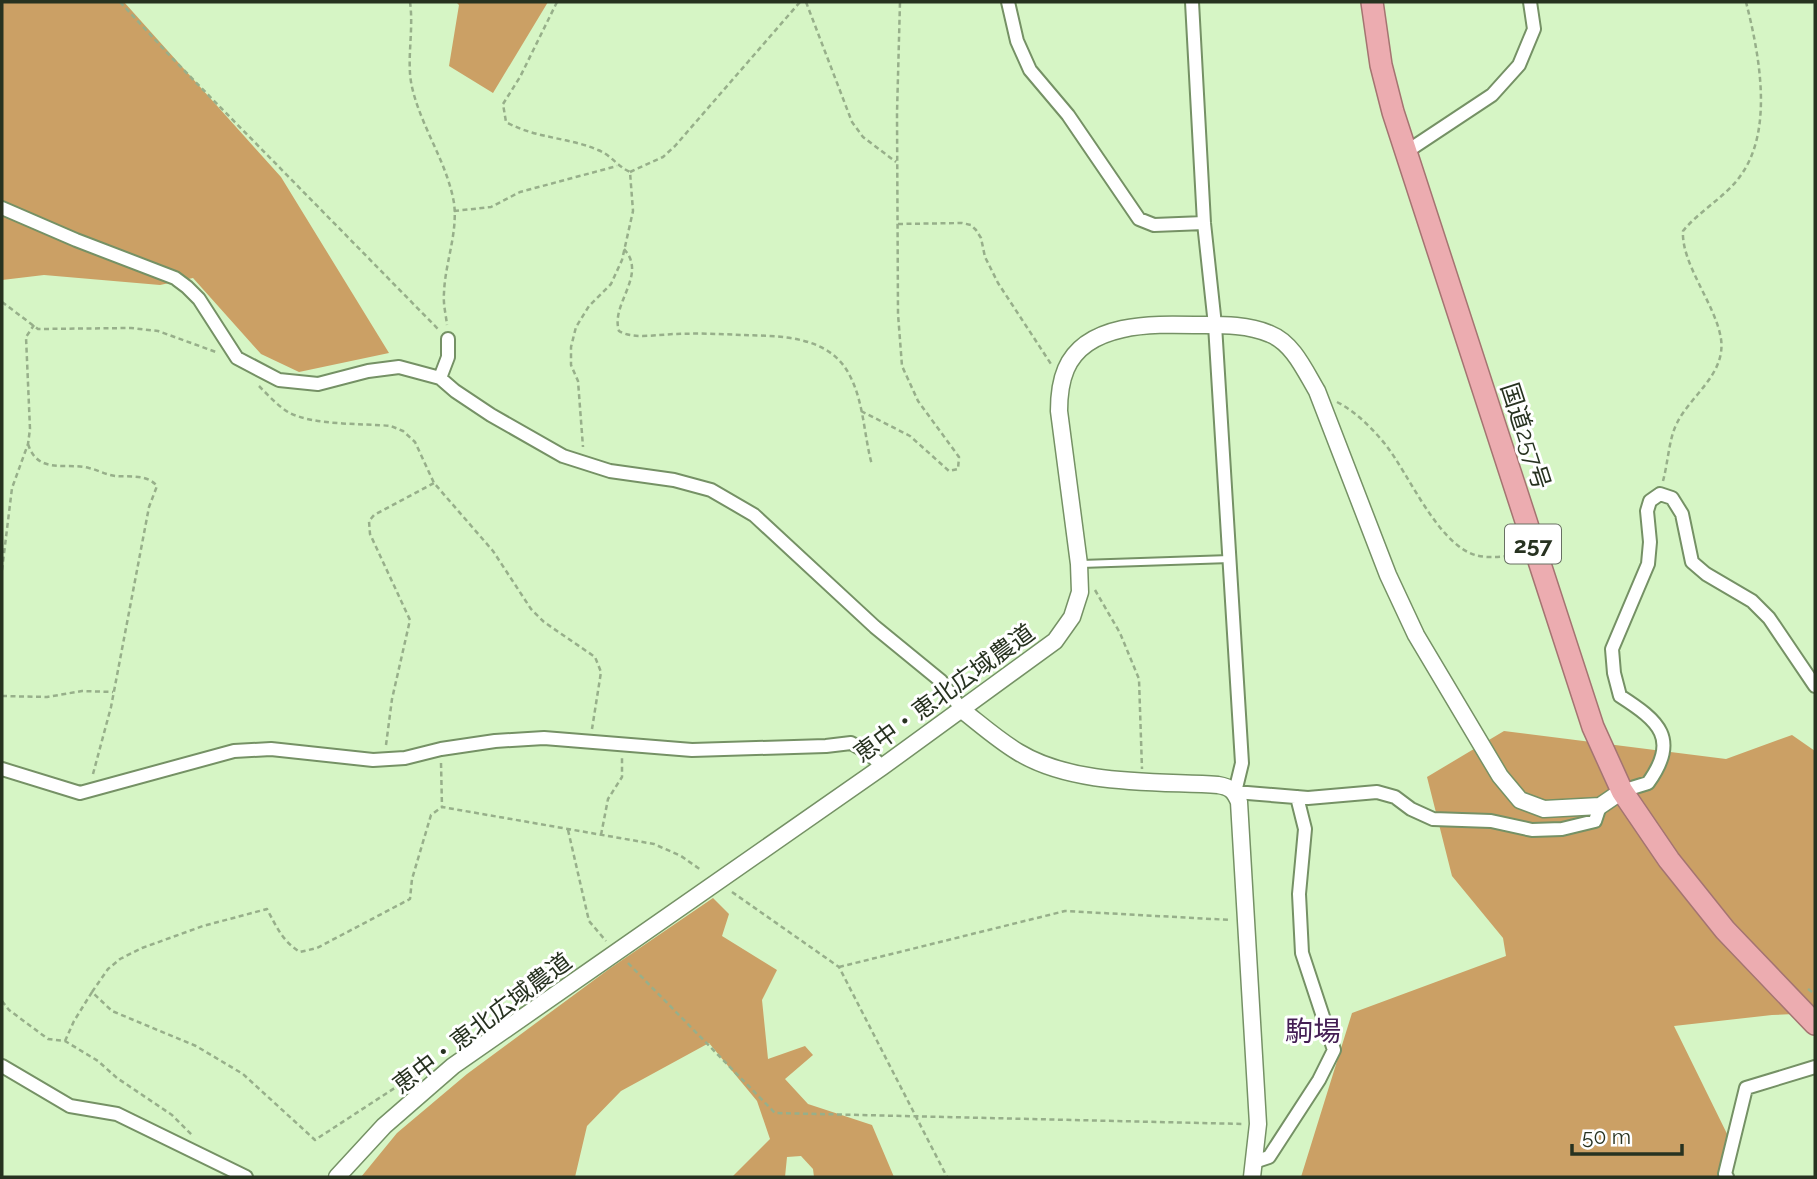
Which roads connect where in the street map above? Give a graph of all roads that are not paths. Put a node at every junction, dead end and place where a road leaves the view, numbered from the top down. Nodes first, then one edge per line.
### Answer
1 (1008, 2) edge
2 (1192, 2) edge
3 (1372, 2) edge
4 (1530, 2) edge
5 (1406, 152) junction
6 (2, 208) edge
7 (1204, 223) junction
8 (1215, 326) junction
9 (448, 339) road end
10 (440, 378) junction
11 (1230, 559) junction
12 (1079, 564) junction
13 (1815, 686) edge
14 (962, 710) junction
15 (882, 766) junction
16 (2, 769) edge
17 (1622, 791) junction
18 (1235, 792) junction
19 (1297, 797) junction
20 (1600, 806) junction
21 (1815, 1024) edge
22 (2, 1066) edge
23 (1815, 1067) edge
24 (1253, 1170) edge
25 (246, 1177) edge
26 (337, 1177) edge
27 (1727, 1177) edge

1 - 7 street
2 - 7 street
3 - 5 highway, 国道257号 / 257
4 - 5 street
5 - 17 highway, 国道257号 / 257
6 - 10 street
7 - 8 street
8 - 11 street
8 - 12 street, 恵中・恵北広域農道
8 - 20 street, 恵中・恵北広域農道
9 - 10 street
10 - 14 street
11 - 12 lane
11 - 18 street
12 - 14 street, 恵中・恵北広域農道
13 - 17 street
14 - 15 street, 恵中・恵北広域農道
14 - 18 street
15 - 16 street
15 - 26 street, 恵中・恵北広域農道
17 - 20 street
17 - 21 highway, 国道257号 / 257
18 - 19 street
18 - 24 street
19 - 20 street
19 - 24 street
22 - 25 street
23 - 27 street

